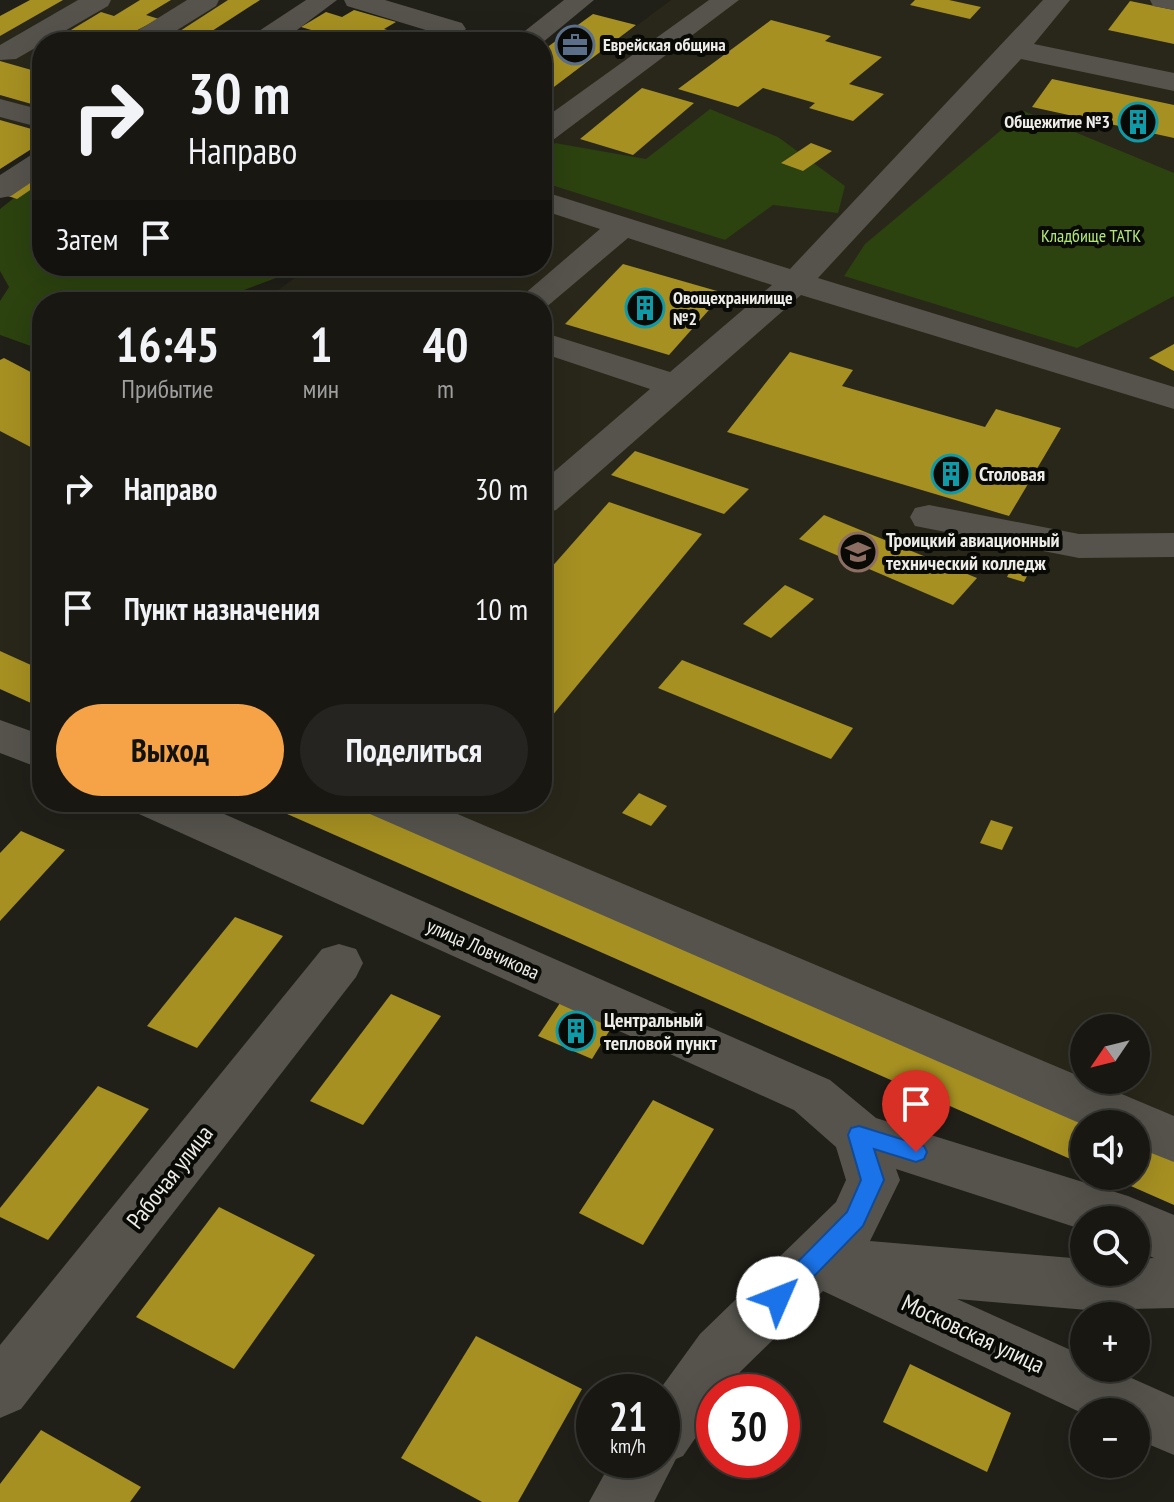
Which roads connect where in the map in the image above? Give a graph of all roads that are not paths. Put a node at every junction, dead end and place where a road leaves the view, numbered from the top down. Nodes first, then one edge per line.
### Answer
1 (98, 0) edge
2 (206, 0) edge
3 (324, 0) edge
4 (357, 0) edge
5 (581, 0) edge
6 (726, 0) edge
7 (1163, 0) edge
8 (1045, 2) edge
9 (1174, 2) edge
10 (40, 32) edge
11 (155, 32) edge
12 (276, 32) edge
13 (447, 32) edge
14 (538, 32) edge
15 (32, 36) edge
16 (1015, 49) junction
17 (3, 52) edge
18 (32, 59) edge
19 (1174, 82) edge
20 (0, 108) edge
21 (32, 116) edge
22 (552, 127) edge
23 (32, 168) edge
24 (0, 189) edge
25 (552, 203) edge
26 (623, 226) junction
27 (796, 282) junction
28 (544, 292) edge
29 (552, 345) edge
30 (676, 386) junction
31 (1174, 398) edge
32 (552, 493) edge
33 (929, 517) dead end
34 (1174, 545) edge
35 (0, 735) edge
36 (32, 749) edge
37 (195, 812) edge
38 (409, 812) edge
39 (339, 963) dead end
40 (859, 1135) junction
41 (1174, 1140) edge
42 (1084, 1206) edge
43 (1150, 1230) edge
44 (1174, 1241) edge
45 (816, 1261) junction
46 (1174, 1283) edge
47 (0, 1390) edge
48 (680, 1410) edge
49 (1174, 1427) edge
50 (635, 1478) edge
51 (620, 1502) edge

1 - 10 street
2 - 11 street
3 - 12 street
4 - 13 street
5 - 14 street
6 - 22 street
7 - 9 street
8 - 16 street
15 - 17 street
16 - 19 street
16 - 27 street
17 - 18 street
20 - 21 street
23 - 24 street
25 - 26 street
26 - 27 street
26 - 28 street
27 - 30 street
27 - 31 street
29 - 30 street
30 - 32 street
33 - 34 street
35 - 36 street
37 - 40 street, улица Ловчикова
38 - 41 street
39 - 47 street, Рабочая улица
40 - 42 street
40 - 45 street
43 - 44 street
45 - 46 street
45 - 48 street
45 - 49 street, Московская улица
50 - 51 street

